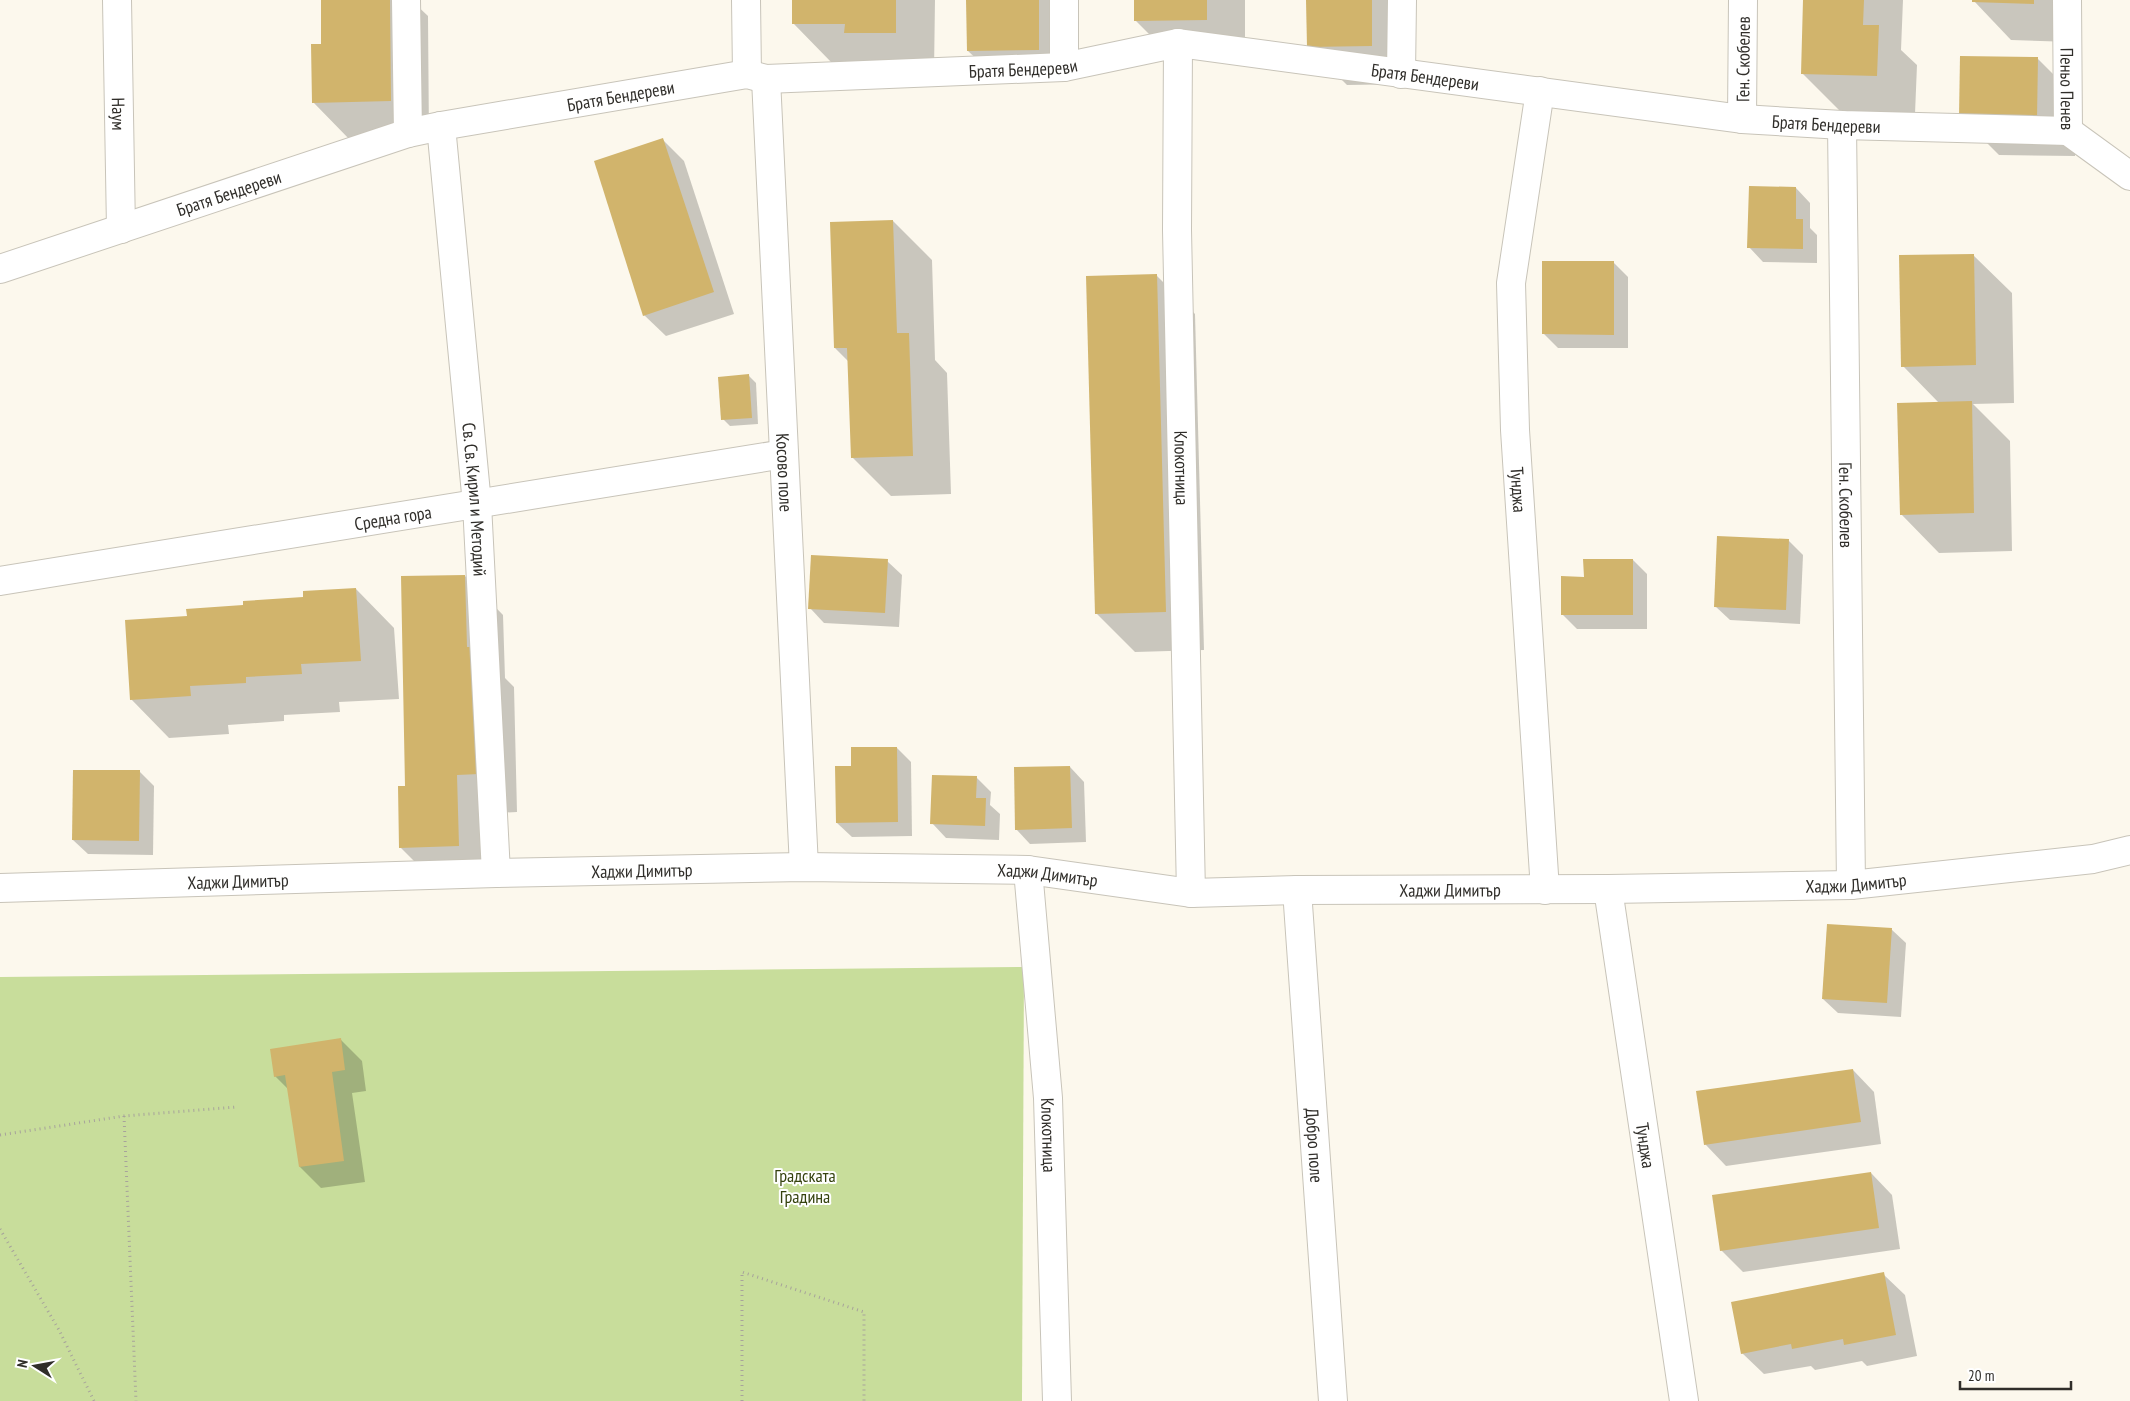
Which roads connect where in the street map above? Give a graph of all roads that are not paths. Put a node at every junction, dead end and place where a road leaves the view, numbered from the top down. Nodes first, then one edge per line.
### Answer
1 (117, 0) edge
2 (406, 0) edge
3 (746, 0) edge
4 (1064, 0) edge
5 (1402, 0) edge
6 (1743, 0) edge
7 (2067, 0) edge
8 (1178, 43) junction
9 (1064, 67) junction
10 (1401, 74) junction
11 (756, 76) junction
12 (1540, 91) junction
13 (1742, 119) junction
14 (1842, 125) junction
15 (441, 126) junction
16 (2068, 131) junction
17 (408, 133) junction
18 (2130, 176) edge
19 (121, 229) junction
20 (0, 269) edge
21 (784, 454) junction
22 (477, 504) junction
23 (0, 581) edge
24 (2130, 850) edge
25 (804, 866) junction
26 (1028, 870) junction
27 (496, 873) junction
28 (1852, 885) junction
29 (0, 888) edge
30 (1297, 890) junction
31 (1545, 890) junction
32 (1608, 890) junction
33 (1191, 893) junction
34 (1057, 1401) edge
35 (1333, 1401) edge
36 (1684, 1401) edge

1 - 19 street, Наум
2 - 17 street
3 - 11 street, Косово поле
4 - 9 street
5 - 10 street
6 - 13 street, Ген. Скобелев
7 - 16 street, Пеньо Пенев
8 - 9 street, Братя Бендереви
8 - 10 street, Братя Бендереви
8 - 33 street, Клокотница
9 - 11 street, Братя Бендереви
10 - 12 street, Братя Бендереви
11 - 15 street, Братя Бендереви
11 - 21 street, Косово поле
12 - 13 street, Братя Бендереви
12 - 31 street, Тунджа
13 - 14 street, Братя Бендереви
14 - 16 street, Братя Бендереви
14 - 28 street, Ген. Скобелев
15 - 17 street, Братя Бендереви
15 - 22 street, Св. Св. Кирил и Методий
16 - 18 street, Пеньо Пенев
17 - 19 street, Братя Бендереви
19 - 20 street, Братя Бендереви
21 - 22 street, Средна гора
21 - 25 street, Косово поле
22 - 23 street, Средна гора
22 - 27 street, Св. Св. Кирил и Методий
24 - 28 street, Хаджи Димитър
25 - 26 street, Хаджи Димитър
25 - 27 street, Хаджи Димитър
26 - 33 street, Хаджи Димитър
26 - 34 street, Клокотница
27 - 29 street, Хаджи Димитър
28 - 32 street, Хаджи Димитър
30 - 31 street, Хаджи Димитър
30 - 33 street, Хаджи Димитър
30 - 35 street, Добро поле
31 - 32 street, Хаджи Димитър
32 - 36 street, Тунджа

